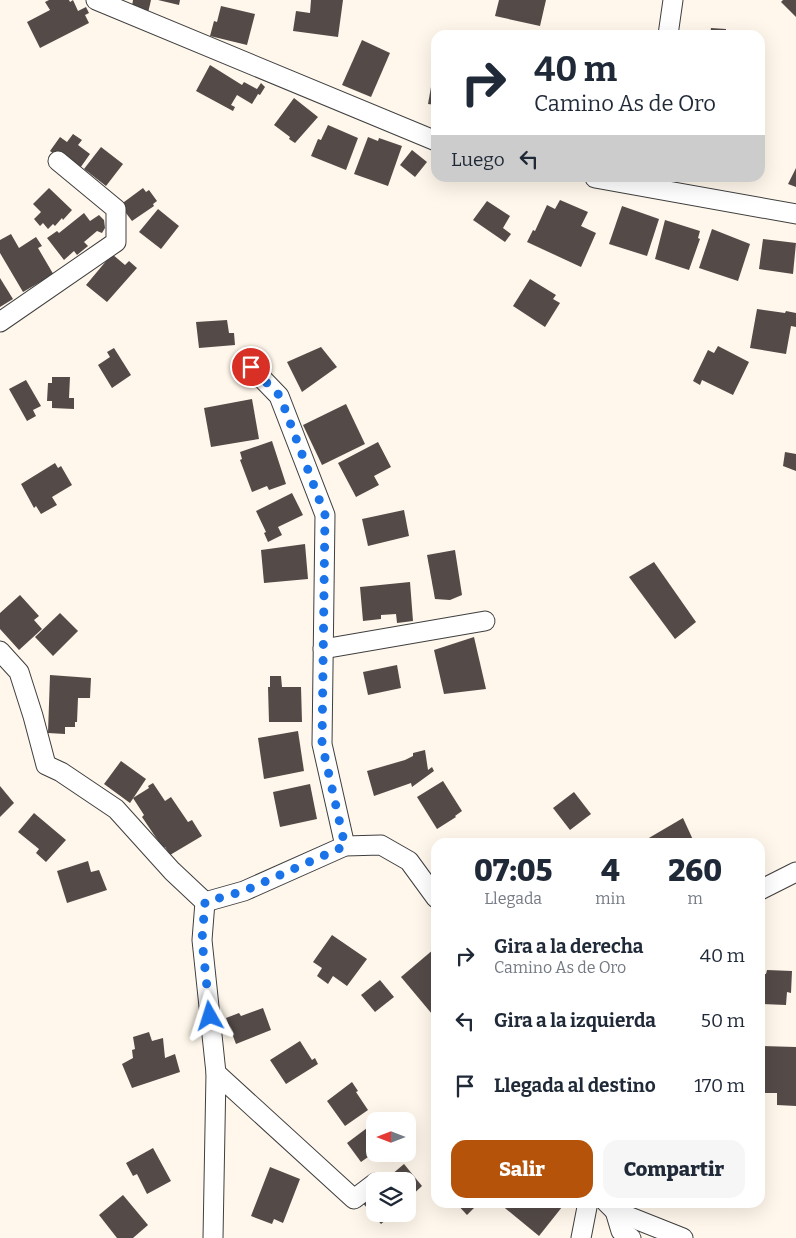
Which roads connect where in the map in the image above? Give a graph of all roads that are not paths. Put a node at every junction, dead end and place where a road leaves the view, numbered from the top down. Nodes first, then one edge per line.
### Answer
1 (96, 0) edge
2 (673, 0) edge
3 (669, 30) edge
4 (431, 139) edge
5 (58, 161) dead end
6 (646, 182) edge
7 (796, 214) edge
8 (0, 322) edge
9 (251, 367) dead end
10 (485, 621) dead end
11 (323, 649) junction
12 (0, 651) edge
13 (345, 846) junction
14 (796, 872) edge
15 (765, 888) edge
16 (431, 891) edge
17 (205, 902) junction
18 (216, 1073) junction
19 (366, 1190) edge
20 (587, 1208) edge
21 (610, 1208) edge
22 (612, 1208) edge
23 (213, 1238) edge
24 (581, 1238) edge
25 (631, 1238) edge
26 (683, 1238) edge

1 - 4 street
2 - 3 street
5 - 8 street
6 - 7 street
9 - 11 street
10 - 11 street
11 - 13 street
12 - 17 street
13 - 16 street
13 - 17 street
14 - 15 street
17 - 18 street
18 - 19 street
18 - 23 street
20 - 24 street
21 - 25 street
22 - 26 street

